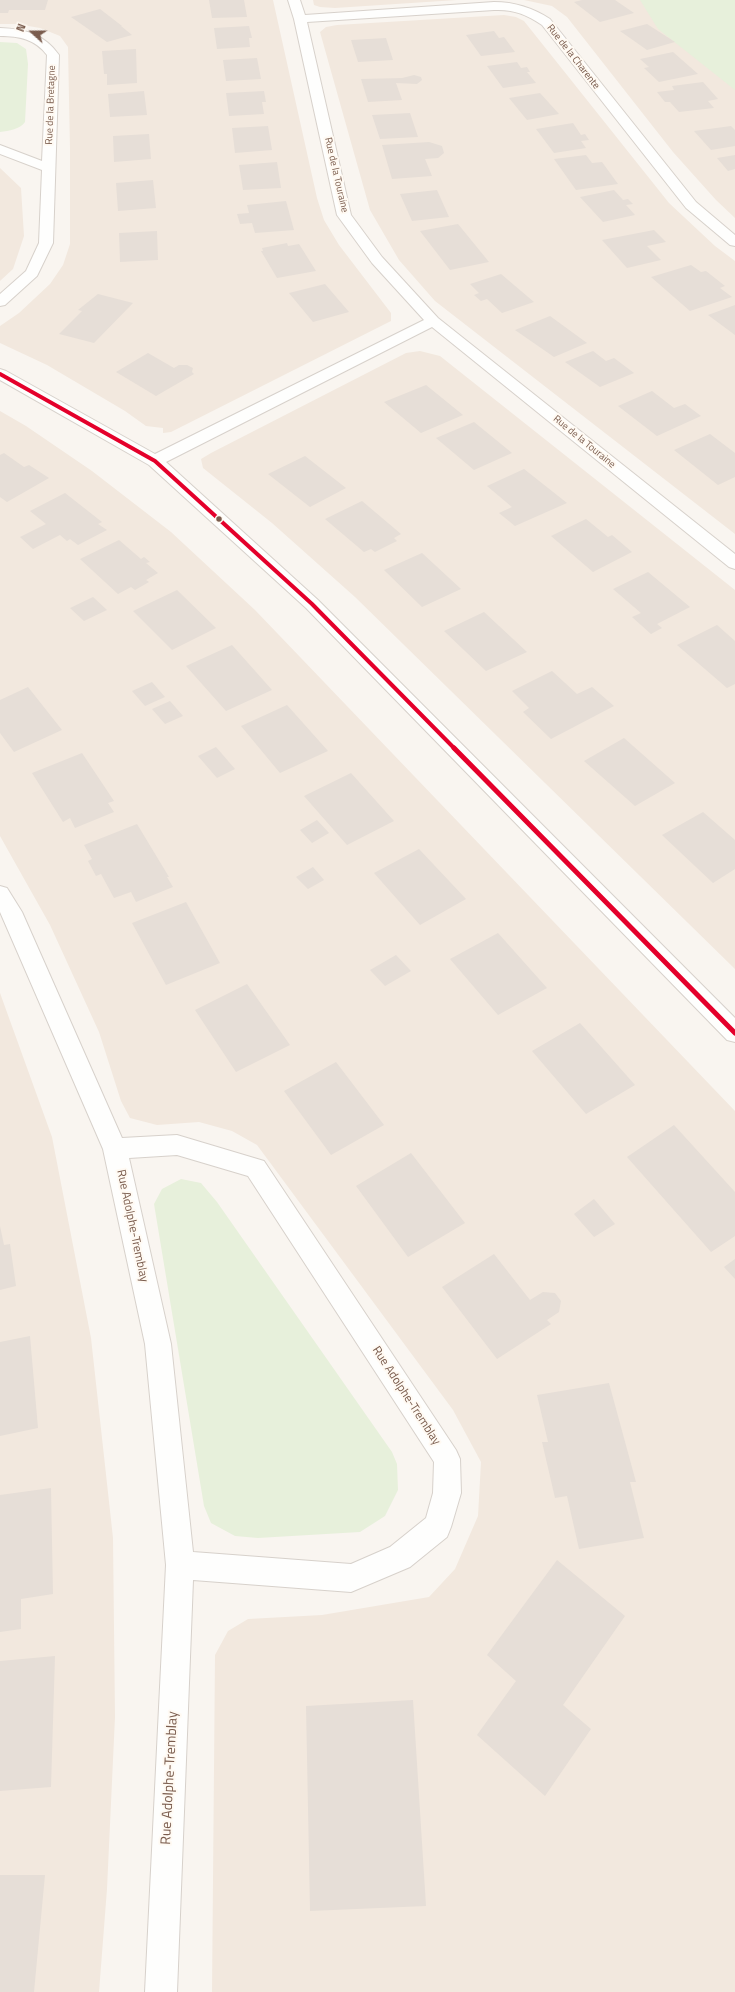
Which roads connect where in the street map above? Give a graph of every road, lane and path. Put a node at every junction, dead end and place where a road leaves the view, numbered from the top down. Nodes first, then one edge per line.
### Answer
1 (294, 0) edge
2 (300, 19) junction
3 (0, 32) edge
4 (0, 149) edge
5 (49, 168) junction
6 (735, 242) edge
7 (0, 302) edge
8 (433, 321) junction
9 (0, 374) edge
10 (155, 461) junction
11 (735, 563) edge
12 (0, 894) edge
13 (735, 1033) edge
14 (115, 1149) junction
15 (180, 1565) junction
16 (161, 1992) edge

1 - 2 street, Rue de la Touraine
2 - 6 street, Rue de la Charente
2 - 8 street, Rue de la Touraine
3 - 5 street, Rue de la Bretagne
4 - 5 street
5 - 7 street, Rue de la Bretagne
8 - 10 street
8 - 11 street, Rue de la Touraine
9 - 10 street
10 - 13 street
12 - 14 street, Rue Adolphe-Tremblay
14 - 15 street, Rue Adolphe-Tremblay
14 - 15 street, Rue Adolphe-Tremblay
15 - 16 street, Rue Adolphe-Tremblay

